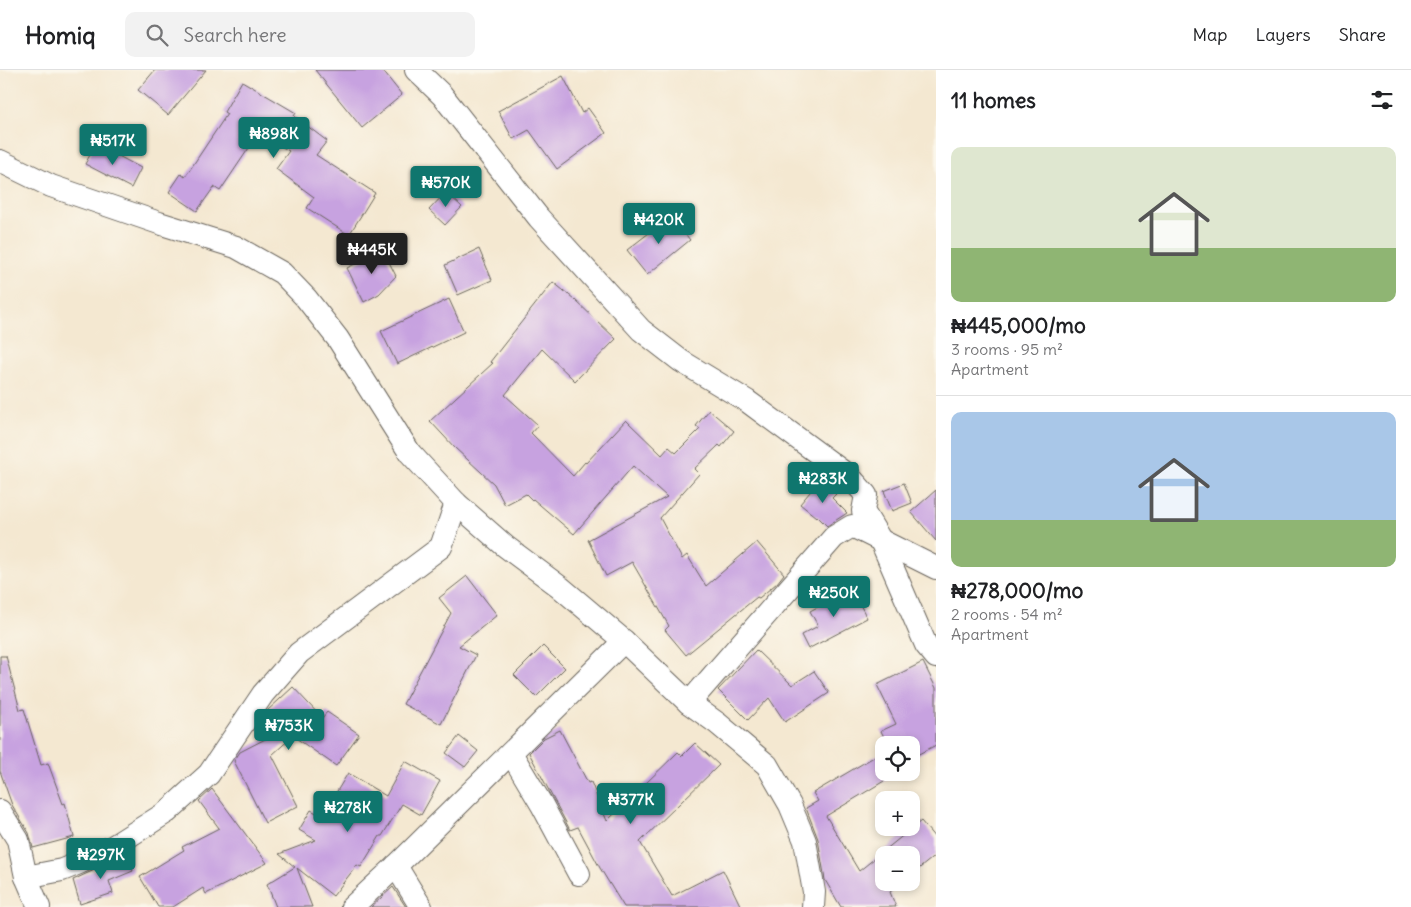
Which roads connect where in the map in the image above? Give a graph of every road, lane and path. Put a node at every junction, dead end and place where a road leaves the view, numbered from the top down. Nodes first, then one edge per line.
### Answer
1 (416, 70) edge
2 (0, 161) edge
3 (456, 503) junction
4 (857, 519) junction
5 (881, 541) junction
6 (936, 568) edge
7 (624, 641) junction
8 (936, 657) edge
9 (688, 703) junction
10 (511, 753) junction
11 (0, 811) edge
12 (396, 866) junction
13 (579, 874) dead end
14 (26, 877) junction
15 (39, 907) edge
16 (352, 907) edge
17 (421, 907) edge
18 (813, 907) edge

1 - 4 street
2 - 3 street
3 - 7 street
3 - 14 street
4 - 5 street
4 - 9 street
5 - 6 street
5 - 8 street
7 - 9 street
7 - 10 street
9 - 18 street
10 - 12 street
10 - 13 street
11 - 14 street
12 - 16 street
12 - 17 street
14 - 15 street

